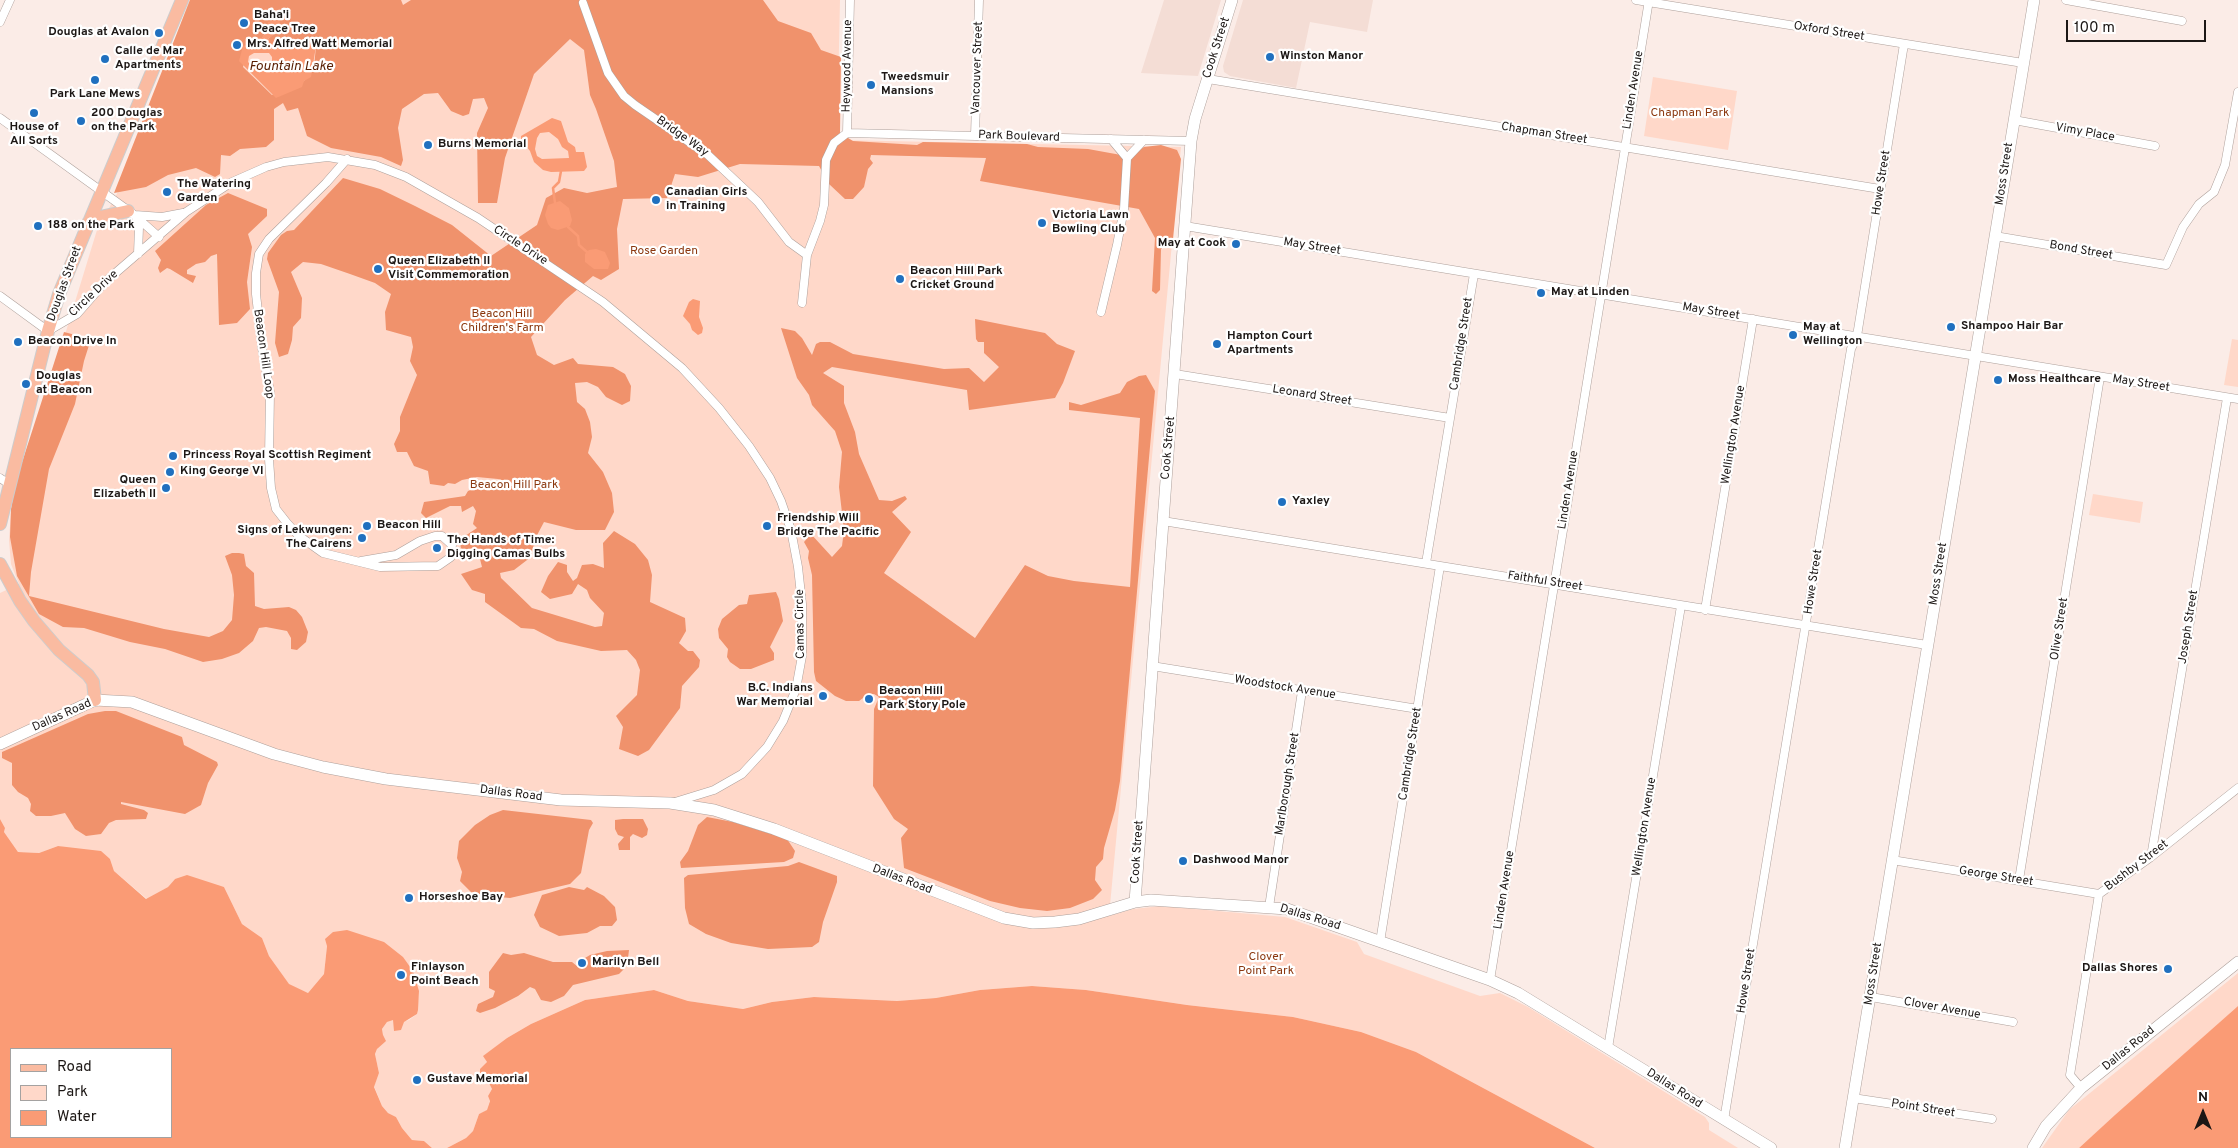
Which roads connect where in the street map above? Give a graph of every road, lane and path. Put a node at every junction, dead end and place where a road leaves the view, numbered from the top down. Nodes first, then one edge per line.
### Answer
1 (10, 0) edge
2 (182, 0) edge
3 (850, 0) edge
4 (979, 0) edge
5 (1232, 0) edge
6 (1636, 0) edge
7 (2034, 0) edge
8 (2066, 0) edge
9 (1649, 1) edge
10 (583, 3) dead end
11 (2182, 21) dead end
12 (0, 22) edge
13 (1904, 44) junction
14 (2023, 62) junction
15 (1208, 78) junction
16 (2238, 92) edge
17 (0, 118) edge
18 (2014, 120) junction
19 (847, 133) junction
20 (975, 136) junction
21 (1111, 139) junction
22 (1144, 140) junction
23 (1191, 141) junction
24 (2156, 146) dead end
25 (1625, 147) junction
26 (1128, 158) junction
27 (347, 159) junction
28 (1880, 189) junction
29 (102, 193) junction
30 (186, 212) junction
31 (132, 214) junction
32 (88, 223) junction
33 (1185, 226) junction
34 (1995, 236) junction
35 (159, 237) junction
36 (138, 254) junction
37 (807, 255) junction
38 (1474, 274) junction
39 (1600, 294) junction
40 (0, 296) edge
41 (802, 303) dead end
42 (1101, 312) dead end
43 (1753, 319) junction
44 (48, 331) junction
45 (1857, 336) junction
46 (1975, 355) junction
47 (1175, 374) junction
48 (2100, 377) junction
49 (2227, 398) junction
50 (2238, 399) edge
51 (1450, 418) junction
52 (4, 481) edge
53 (781, 501) joint
54 (1163, 521) junction
55 (0, 524) edge
56 (361, 561) junction
57 (1426, 563) junction
58 (0, 564) edge
59 (1440, 566) junction
60 (1554, 583) junction
61 (4, 585) edge
62 (1681, 606) junction
63 (1706, 610) junction
64 (1806, 626) junction
65 (1927, 645) junction
66 (1152, 666) junction
67 (1302, 691) junction
68 (95, 700) junction
69 (1418, 709) junction
70 (0, 744) edge
71 (2238, 788) edge
72 (670, 803) junction
73 (2151, 857) junction
74 (1892, 860) junction
75 (2019, 880) junction
76 (2099, 894) junction
77 (1134, 902) junction
78 (1269, 907) junction
79 (1380, 942) junction
80 (2238, 962) edge
81 (1490, 980) junction
82 (1870, 997) junction
83 (2013, 1022) dead end
84 (1608, 1048) junction
85 (2081, 1088) junction
86 (1853, 1098) junction
87 (1992, 1119) dead end
88 (1724, 1120) junction
89 (1771, 1148) edge
90 (1845, 1148) edge
91 (2033, 1148) edge

1 - 12 street
2 - 29 main road, Douglas Street
3 - 19 street, Heywood Avenue
4 - 20 street, Vancouver Street
5 - 15 main road, Cook Street
6 - 9 street, Oxford Street
7 - 14 main road, Moss Street
8 - 11 street
9 - 13 street, Oxford Street
9 - 25 street, Linden Avenue
10 - 37 street, Bridge Way
13 - 14 street, Oxford Street
13 - 28 street, Howe Street
14 - 18 main road, Moss Street
15 - 23 main road, Cook Street
15 - 25 street, Chapman Street
16 - 34 street, Bond Street
17 - 29 street, Circle Drive
18 - 24 street, Vimy Place
18 - 34 main road, Moss Street
19 - 20 street, Park Boulevard
19 - 37 street
20 - 21 street, Park Boulevard
21 - 22 street, Park Boulevard
21 - 26 street
22 - 23 street, Park Boulevard
22 - 26 street
23 - 33 main road, Cook Street
25 - 28 street, Chapman Street
25 - 39 street, Linden Avenue
26 - 42 street
27 - 30 street, Circle Drive
27 - 53 street, Circle Drive
27 - 56 street, Beacon Hill Loop
28 - 45 street, Howe Street
29 - 31 street, Circle Drive
29 - 32 main road, Douglas Street
30 - 31 street, Circle Drive
30 - 35 street, Circle Drive
31 - 32 main road
31 - 35 street, Circle Drive
31 - 36 street
32 - 44 main road, Douglas Street
33 - 38 street, May Street
33 - 47 main road, Cook Street
34 - 46 main road, Moss Street
35 - 36 street, Circle Drive
36 - 44 street, Circle Drive
37 - 41 street
38 - 39 street, May Street
38 - 51 street, Cambridge Street
39 - 43 street, May Street
39 - 60 street, Linden Avenue
40 - 44 street
43 - 45 street, May Street
43 - 63 street, Wellington Avenue
44 - 52 main road, Douglas Street
45 - 46 street, May Street
45 - 64 street, Howe Street
46 - 48 street, May Street
46 - 65 main road, Moss Street
47 - 51 street, Leonard Street
47 - 54 main road, Cook Street
48 - 49 street, May Street
48 - 75 street, Olive Street
49 - 50 street, May Street
49 - 73 street, Joseph Street
51 - 57 street, Cambridge Street
52 - 55 main road, Douglas Street
53 - 72 street, Camas Circle
54 - 57 street, Faithful Street
54 - 66 main road, Cook Street
56 - 56 street, Beacon Hill Loop
57 - 59 street, Faithful Street
58 - 61 main road
59 - 60 street, Faithful Street
59 - 69 street, Cambridge Street
60 - 62 street, Faithful Street
60 - 81 street, Linden Avenue
61 - 68 main road
62 - 63 street, Faithful Street
62 - 84 street, Wellington Avenue
63 - 64 street, Faithful Street
64 - 65 street, Faithful Street
64 - 88 street, Howe Street
65 - 74 main road, Moss Street
66 - 67 street, Woodstock Avenue
66 - 77 main road, Cook Street
67 - 69 street, Woodstock Avenue
67 - 78 street, Marlborough Street
68 - 70 main road, Dallas Road
68 - 72 main road, Dallas Road
69 - 79 street, Cambridge Street
71 - 73 street, Bushby Street
72 - 77 main road, Dallas Road
73 - 76 street, Bushby Street
74 - 75 street, George Street
74 - 82 main road, Moss Street
75 - 76 street, George Street
76 - 85 street, Bushby Street
77 - 78 main road, Dallas Road
78 - 79 main road, Dallas Road
79 - 81 main road, Dallas Road
80 - 85 main road, Dallas Road
81 - 84 main road, Dallas Road
82 - 83 street, Clover Avenue
82 - 86 main road, Moss Street
84 - 88 main road, Dallas Road
85 - 91 main road, Dallas Road
86 - 87 street, Point Street
86 - 90 main road, Moss Street
88 - 89 main road, Dallas Road

